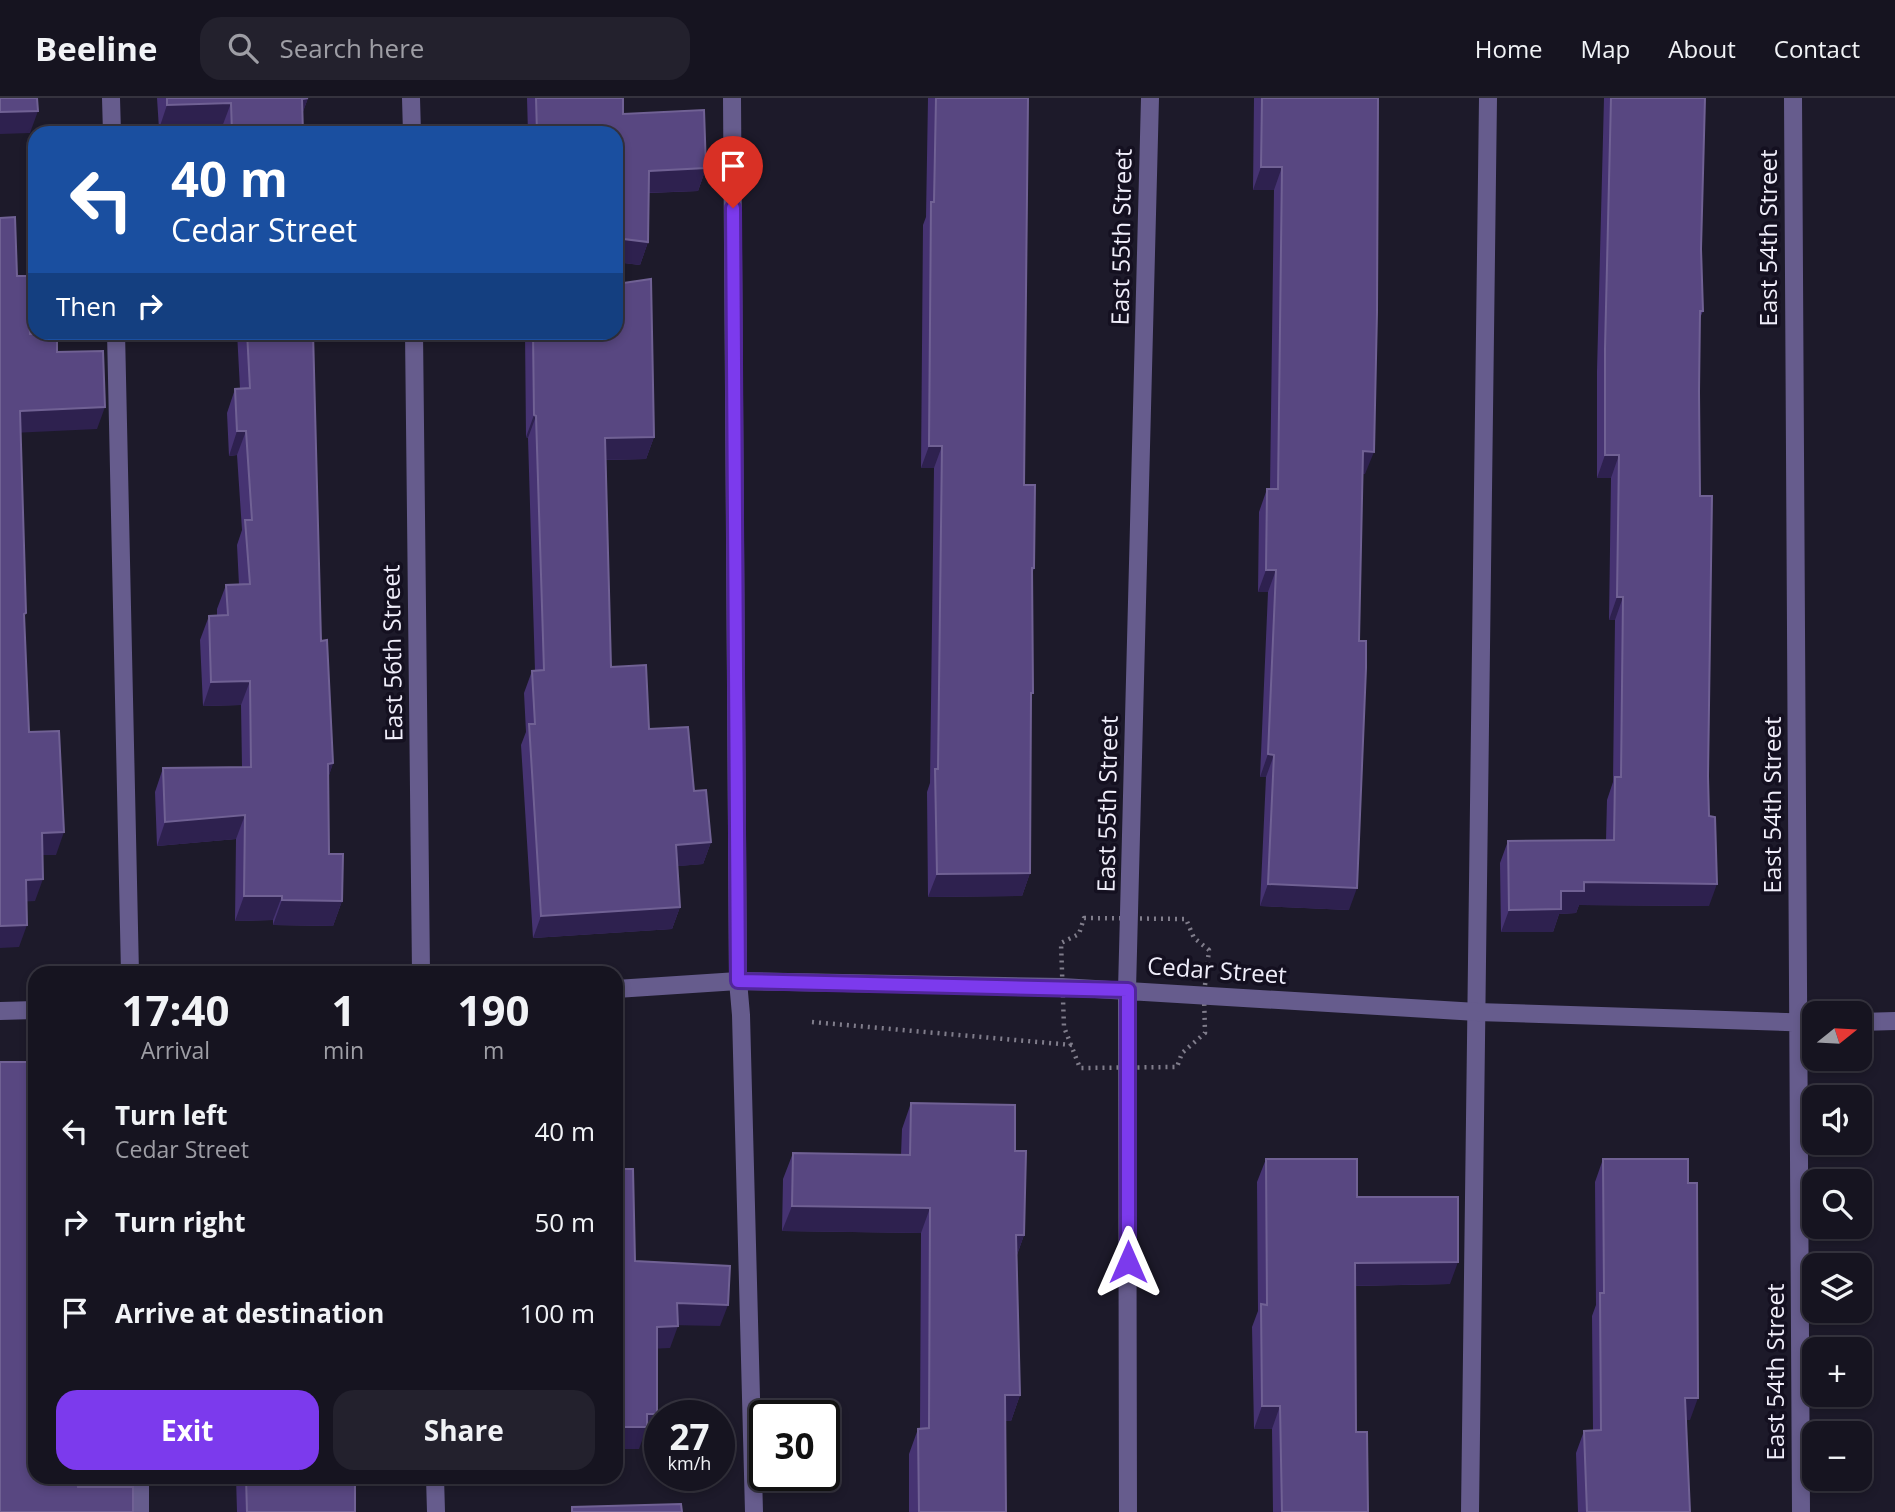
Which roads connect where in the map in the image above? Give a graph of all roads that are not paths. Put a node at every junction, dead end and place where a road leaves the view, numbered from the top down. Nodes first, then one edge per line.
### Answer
1 (111, 98) edge
2 (411, 98) edge
3 (732, 98) edge
4 (1150, 98) edge
5 (1488, 98) edge
6 (1793, 98) edge
7 (112, 126) edge
8 (411, 126) edge
9 (116, 340) edge
10 (414, 340) edge
11 (130, 966) edge
12 (421, 966) edge
13 (738, 981) junction
14 (623, 989) edge
15 (1128, 990) junction
16 (1807, 1001) edge
17 (28, 1010) edge
18 (0, 1011) edge
19 (1477, 1012) junction
20 (1895, 1021) edge
21 (1872, 1022) edge
22 (1802, 1023) edge
23 (1806, 1071) edge
24 (140, 1484) edge
25 (435, 1484) edge
26 (140, 1512) edge
27 (436, 1512) edge
28 (754, 1512) edge
29 (1128, 1512) edge
30 (1470, 1512) edge
31 (1801, 1512) edge

1 - 7 street
2 - 8 street
3 - 13 street
4 - 15 street, East 55th Street
5 - 19 street
6 - 16 street, East 54th Street
9 - 11 street
10 - 12 street, East 56th Street
13 - 14 street, Cedar Street
13 - 15 street, Cedar Street
13 - 28 street
15 - 19 street, Cedar Street
15 - 29 street, East 55th Street
17 - 18 street
19 - 22 street, Cedar Street
19 - 30 street
20 - 21 street
23 - 31 street, East 54th Street
24 - 26 street
25 - 27 street

